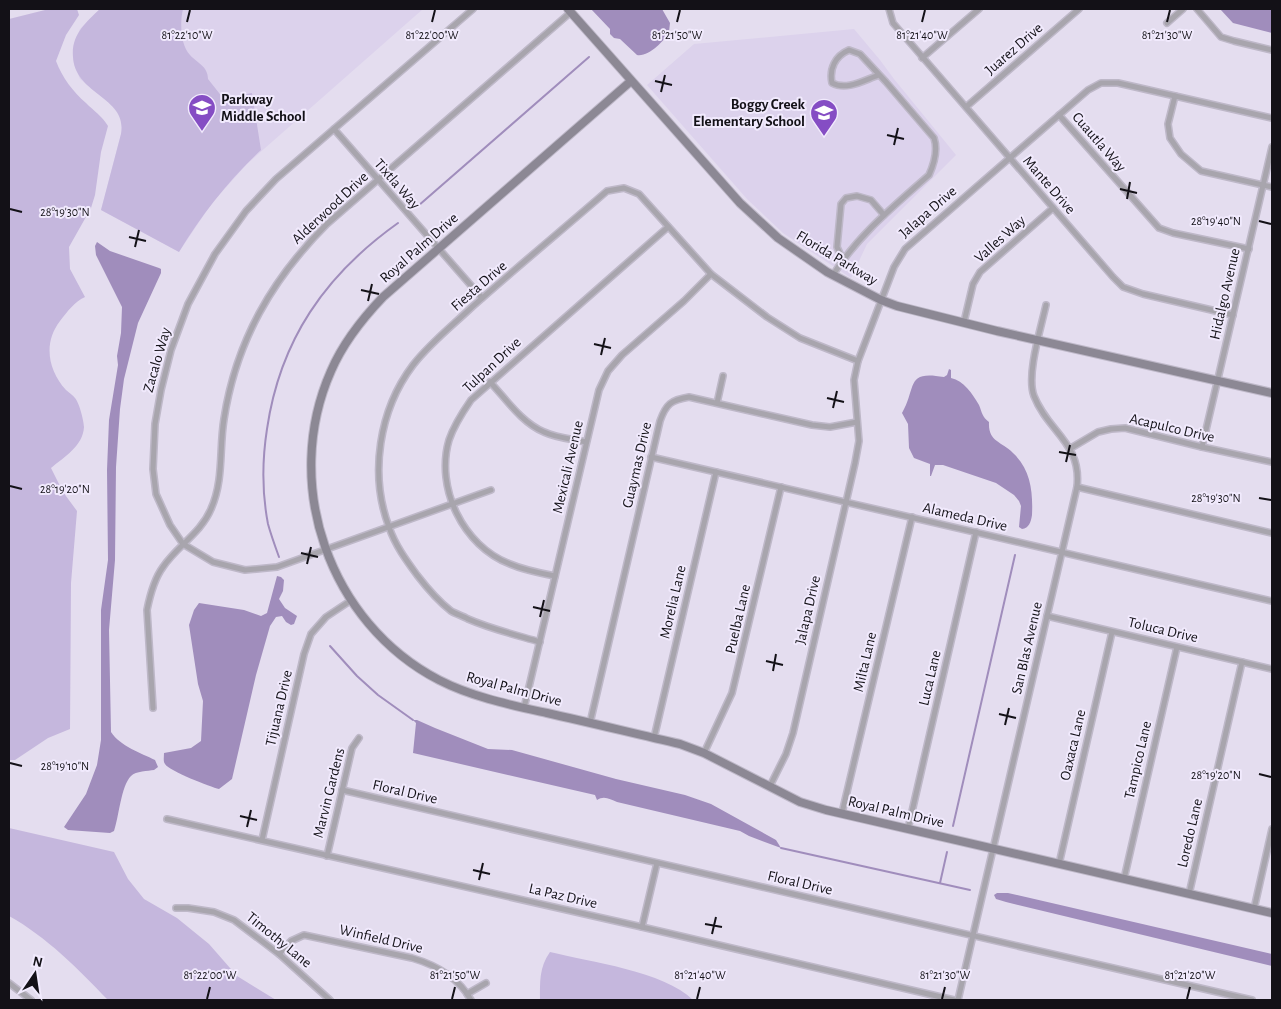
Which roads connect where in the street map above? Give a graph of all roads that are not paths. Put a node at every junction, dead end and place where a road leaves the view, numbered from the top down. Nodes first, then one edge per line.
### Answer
1 (474, 9) edge
2 (889, 9) edge
3 (979, 9) edge
4 (1079, 9) edge
5 (1183, 9) edge
6 (1197, 9) edge
7 (569, 11) edge
8 (1167, 23) dead end
9 (1272, 50) edge
10 (922, 58) junction
11 (879, 75) junction
12 (631, 81) junction
13 (1176, 96) junction
14 (966, 107) junction
15 (1059, 115) junction
16 (1272, 118) edge
17 (334, 129) junction
18 (1272, 147) edge
19 (1010, 158) junction
20 (378, 181) junction
21 (1263, 185) junction
22 (1272, 187) edge
23 (1053, 208) junction
24 (884, 215) junction
25 (668, 227) junction
26 (438, 249) junction
27 (1249, 249) junction
28 (843, 260) junction
29 (711, 274) junction
30 (833, 275) junction
31 (482, 298) junction
32 (881, 300) junction
33 (1046, 305) dead end
34 (1233, 315) junction
35 (964, 322) junction
36 (1038, 340) junction
37 (858, 360) junction
38 (724, 376) dead end
39 (490, 382) junction
40 (1218, 382) junction
41 (1272, 393) edge
42 (717, 403) junction
43 (857, 422) junction
44 (586, 442) junction
45 (1202, 447) junction
46 (1071, 448) junction
47 (652, 457) junction
48 (1272, 462) edge
49 (716, 472) junction
50 (782, 487) junction
51 (1077, 488) junction
52 (491, 490) dead end
53 (846, 502) junction
54 (453, 505) junction
55 (912, 517) junction
56 (389, 527) junction
57 (976, 532) junction
58 (1272, 533) edge
59 (184, 544) junction
60 (325, 549) junction
61 (1062, 552) junction
62 (555, 576) junction
63 (350, 600) junction
64 (1272, 600) edge
65 (1047, 616) junction
66 (1112, 632) junction
67 (540, 642) junction
68 (1177, 647) junction
69 (1242, 662) junction
70 (1272, 669) edge
71 (154, 708) dead end
72 (524, 708) junction
73 (590, 723) junction
74 (359, 738) dead end
75 (654, 738) junction
76 (704, 753) junction
77 (770, 786) junction
78 (342, 790) junction
79 (842, 813) junction
80 (167, 819) dead end
81 (908, 829) junction
82 (1272, 829) edge
83 (262, 840) junction
84 (993, 849) junction
85 (327, 856) junction
86 (657, 863) junction
87 (1059, 864) junction
88 (1124, 879) junction
89 (1189, 894) junction
90 (176, 908) dead end
91 (1254, 909) junction
92 (1272, 913) edge
93 (642, 927) junction
94 (973, 936) junction
95 (278, 954) junction
96 (9, 983) edge
97 (486, 983) dead end
98 (467, 994) junction
99 (31, 1000) edge
100 (330, 1000) edge
101 (471, 1000) edge
102 (954, 1000) edge
103 (958, 1000) edge
104 (1252, 1000) edge

1 - 17 street, Zacalo Way
2 - 10 street, Mante Drive
3 - 10 street
4 - 14 street, Juarez Drive
5 - 8 street
6 - 9 street
7 - 12 street, Florida Parkway
7 - 20 street, Alderwood Drive
10 - 14 street, Mante Drive
11 - 11 street
11 - 24 street
12 - 26 street, Royal Palm Drive
12 - 30 street, Florida Parkway
13 - 15 street, Jalapa Drive
13 - 16 street, Jalapa Drive
13 - 21 street
14 - 19 street, Mante Drive
15 - 19 street, Jalapa Drive
15 - 27 street, Cuautla Way
17 - 20 street, Tixtla Way
17 - 59 street, Zacalo Way
18 - 21 street, Hidalgo Avenue
19 - 23 street, Mante Drive
19 - 32 street, Jalapa Drive
20 - 26 street, Tixtla Way
20 - 59 street, Alderwood Drive
21 - 22 street
21 - 27 street, Hidalgo Avenue
23 - 34 street, Mante Drive
23 - 35 street, Valles Way
24 - 28 street
24 - 28 street
25 - 29 street, Fiesta Drive
25 - 31 street, Fiesta Drive
25 - 39 street, Tulpan Drive
26 - 31 street, Tixtla Way
26 - 60 street, Royal Palm Drive
27 - 34 street, Hidalgo Avenue
28 - 30 street
29 - 37 street, Fiesta Drive
29 - 44 street, Mexicali Avenue
30 - 32 street, Florida Parkway
31 - 56 street, Fiesta Drive
32 - 35 street, Florida Parkway
32 - 37 street, Jalapa Drive
33 - 36 street, San Blas Avenue
34 - 40 street, Hidalgo Avenue
35 - 36 street, Florida Parkway
36 - 40 street, Florida Parkway
36 - 46 street, San Blas Avenue
37 - 43 street, Jalapa Drive
38 - 42 street
39 - 44 street
39 - 54 street, Tulpan Drive
40 - 41 street, Florida Parkway
40 - 45 street, Hidalgo Avenue
42 - 43 street, Guaymas Drive
42 - 47 street, Guaymas Drive
43 - 53 street, Jalapa Drive
44 - 62 street, Mexicali Avenue
45 - 46 street, Acapulco Drive
45 - 48 street, Acapulco Drive
46 - 51 street, San Blas Avenue
47 - 49 street, Alameda Drive
47 - 73 street, Guaymas Drive
49 - 50 street, Alameda Drive
49 - 75 street, Morelia Lane
50 - 53 street, Alameda Drive
50 - 76 street, Puelba Lane
51 - 58 street
51 - 61 street, San Blas Avenue
52 - 54 street, Zacalo Way
53 - 55 street, Alameda Drive
53 - 77 street, Jalapa Drive
54 - 56 street, Zacalo Way
54 - 62 street, Tulpan Drive
55 - 57 street, Alameda Drive
55 - 79 street, Milta Lane
56 - 60 street, Zacalo Way
56 - 67 street, Fiesta Drive
57 - 61 street, Alameda Drive
57 - 81 street, Luca Lane
59 - 60 street, Zacalo Way
59 - 71 street, Alderwood Drive
60 - 63 street, Royal Palm Drive
61 - 64 street, Alameda Drive
61 - 65 street, San Blas Avenue
62 - 67 street, Mexicali Avenue
63 - 72 street, Royal Palm Drive
63 - 83 street, Tijuana Drive
65 - 66 street, Toluca Drive
65 - 84 street, San Blas Avenue
66 - 68 street, Toluca Drive
66 - 87 street, Oaxaca Lane
67 - 72 street, Mexicali Avenue
68 - 69 street, Toluca Drive
68 - 88 street, Tampico Lane
69 - 70 street, Toluca Drive
69 - 89 street, Loredo Lane
72 - 73 street, Royal Palm Drive
73 - 75 street, Royal Palm Drive
74 - 78 street, Marvin Gardens
75 - 76 street, Royal Palm Drive
76 - 77 street, Royal Palm Drive
77 - 79 street, Royal Palm Drive
78 - 85 street, Marvin Gardens
78 - 86 street, Floral Drive
79 - 81 street, Royal Palm Drive
80 - 83 street, La Paz Drive
81 - 84 street, Royal Palm Drive
82 - 91 street
83 - 85 street, La Paz Drive
84 - 87 street, Royal Palm Drive
84 - 94 street, San Blas Avenue
85 - 93 street, La Paz Drive
86 - 93 street
86 - 94 street, Floral Drive
87 - 88 street, Royal Palm Drive
88 - 89 street, Royal Palm Drive
89 - 91 street, Royal Palm Drive
90 - 95 street, Timothy Lane
91 - 92 street, Royal Palm Drive
93 - 102 street, La Paz Drive
94 - 103 street, San Blas Avenue
94 - 104 street, Floral Drive
95 - 98 street, Winfield Drive
95 - 100 street, Timothy Lane
96 - 99 street
97 - 98 street
98 - 101 street, Winfield Drive

